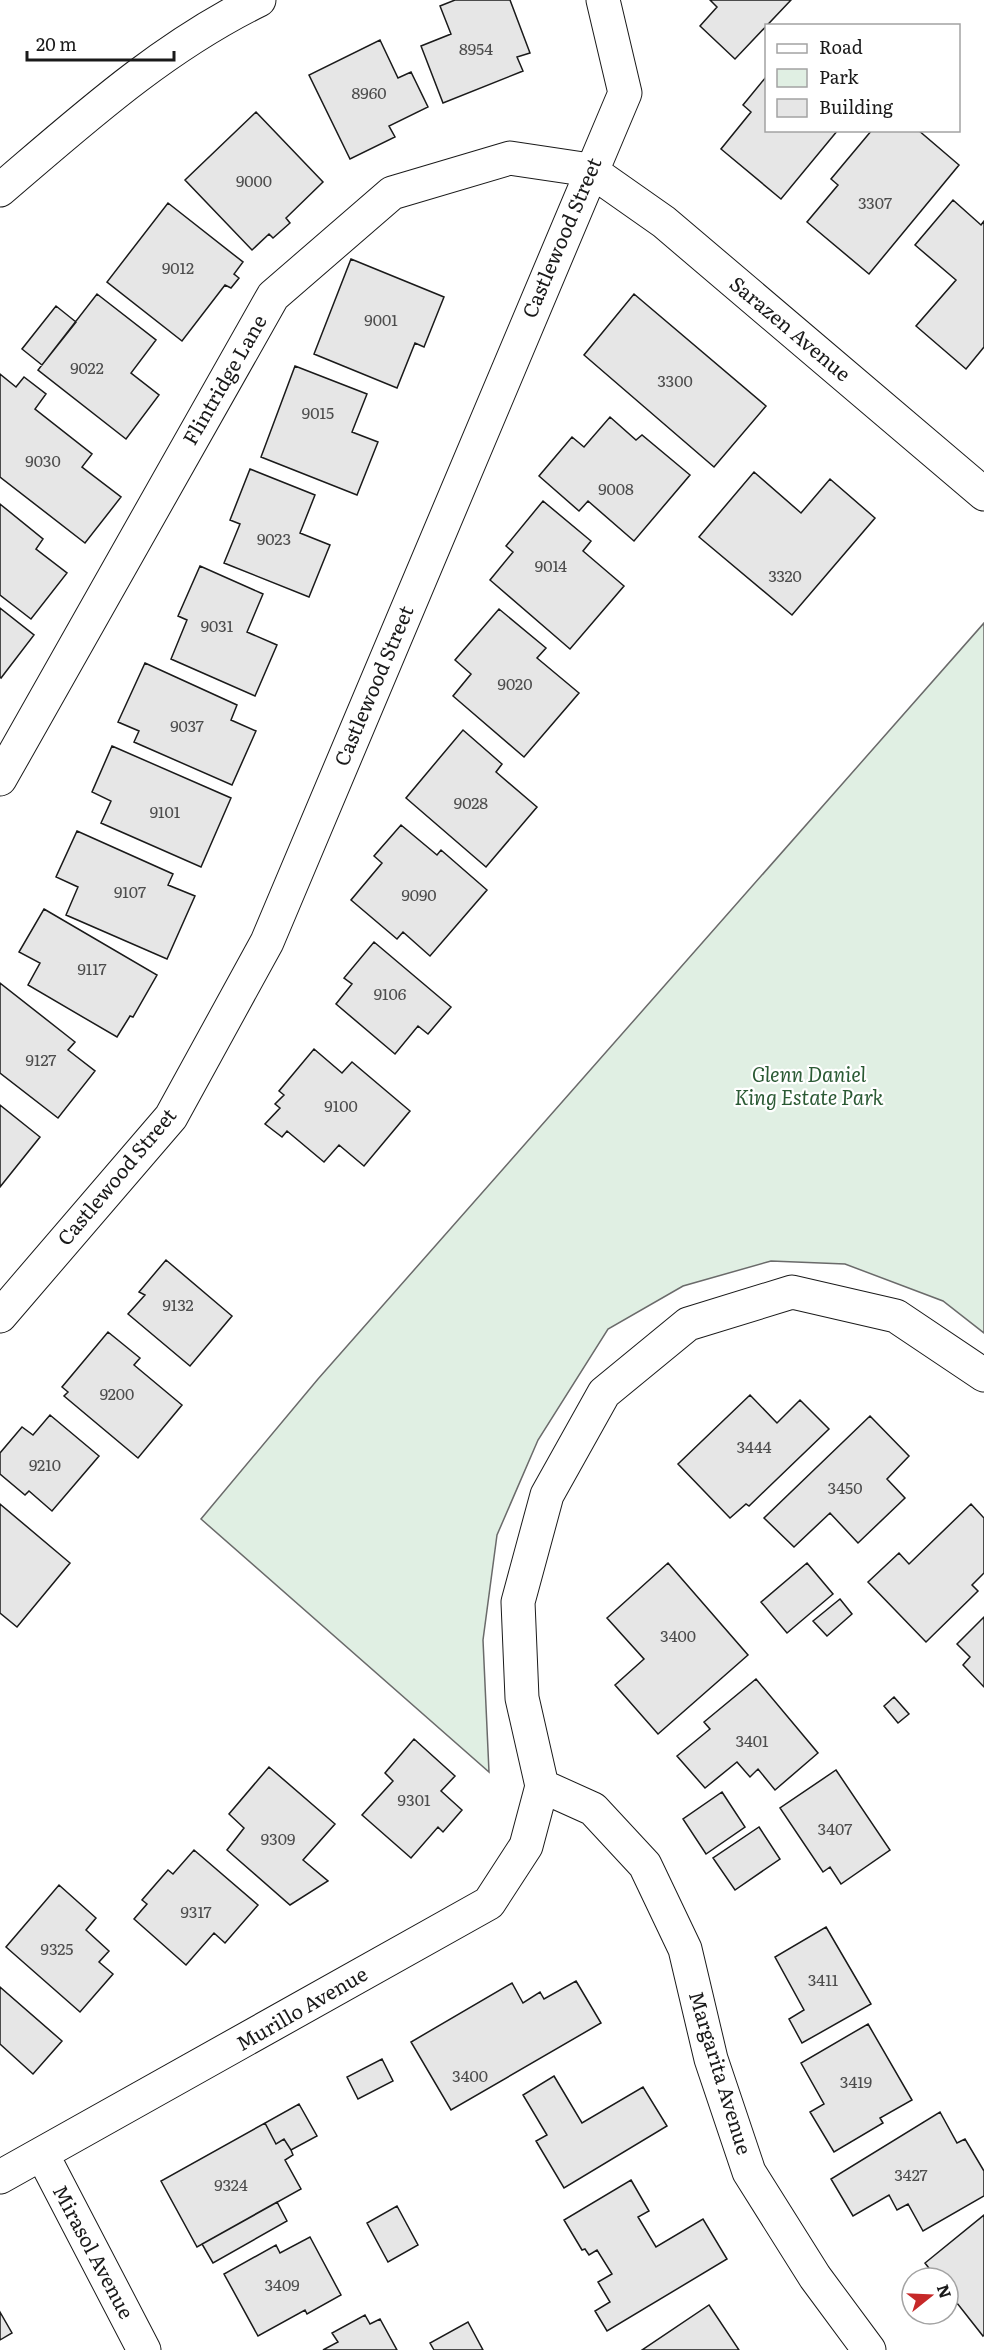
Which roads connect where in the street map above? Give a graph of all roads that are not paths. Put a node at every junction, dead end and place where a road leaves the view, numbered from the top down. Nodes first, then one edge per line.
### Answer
1 (259, 0) edge
2 (603, 0) edge
3 (590, 170) junction
4 (0, 190) edge
5 (984, 494) edge
6 (0, 778) edge
7 (0, 1316) edge
8 (984, 1375) edge
9 (542, 1786) junction
10 (42, 2154) junction
11 (0, 2177) edge
12 (144, 2350) edge
13 (869, 2350) edge

1 - 4 street
2 - 3 street, Castlewood Street
3 - 5 street, Sarazen Avenue
3 - 6 street, Flintridge Lane
3 - 7 street, Castlewood Street
8 - 9 street
9 - 10 street, Murillo Avenue
9 - 13 street, Margarita Avenue
10 - 11 street, Murillo Avenue
10 - 12 street, Mirasol Avenue

